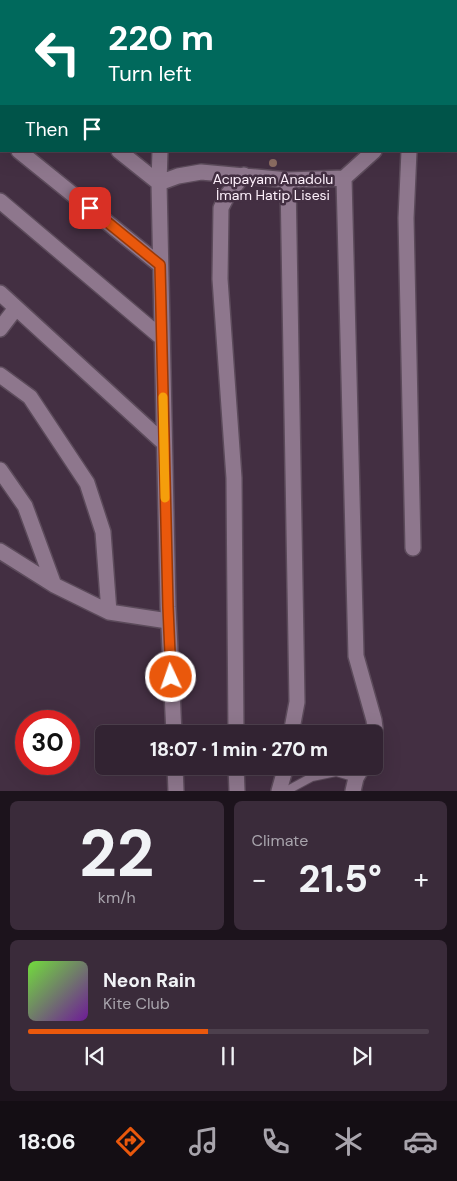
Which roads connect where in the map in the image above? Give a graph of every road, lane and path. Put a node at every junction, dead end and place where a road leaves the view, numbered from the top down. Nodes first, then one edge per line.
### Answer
1 (20, 152) edge
2 (120, 152) edge
3 (160, 152) edge
4 (373, 152) edge
5 (409, 152) edge
6 (244, 175) junction
7 (344, 178) junction
8 (288, 180) junction
9 (159, 183) junction
10 (0, 201) edge
11 (160, 265) junction
12 (0, 293) edge
13 (16, 308) junction
14 (0, 329) edge
15 (162, 338) junction
16 (0, 375) edge
17 (164, 443) junction
18 (0, 470) edge
19 (412, 548) dead end
20 (0, 551) edge
21 (54, 585) junction
22 (109, 612) junction
23 (168, 621) junction
24 (174, 725) edge
25 (236, 725) edge
26 (293, 725) edge
27 (375, 725) edge
28 (175, 775) edge
29 (236, 775) edge
30 (283, 775) edge
31 (357, 778) edge
32 (176, 791) edge
33 (237, 791) edge
34 (279, 791) edge
35 (286, 791) edge

1 - 11 street
2 - 9 street
3 - 9 street
4 - 7 street
5 - 19 street
6 - 8 street
6 - 9 street
6 - 25 street
7 - 8 street
7 - 27 street
8 - 26 street
9 - 11 street
10 - 15 street
11 - 15 street
12 - 13 street
13 - 14 street
13 - 17 street
15 - 17 street
16 - 22 street
17 - 23 street
18 - 21 street
20 - 21 street
21 - 22 street
22 - 23 street
23 - 24 street
28 - 32 street
29 - 33 street
30 - 34 street
31 - 35 lane

